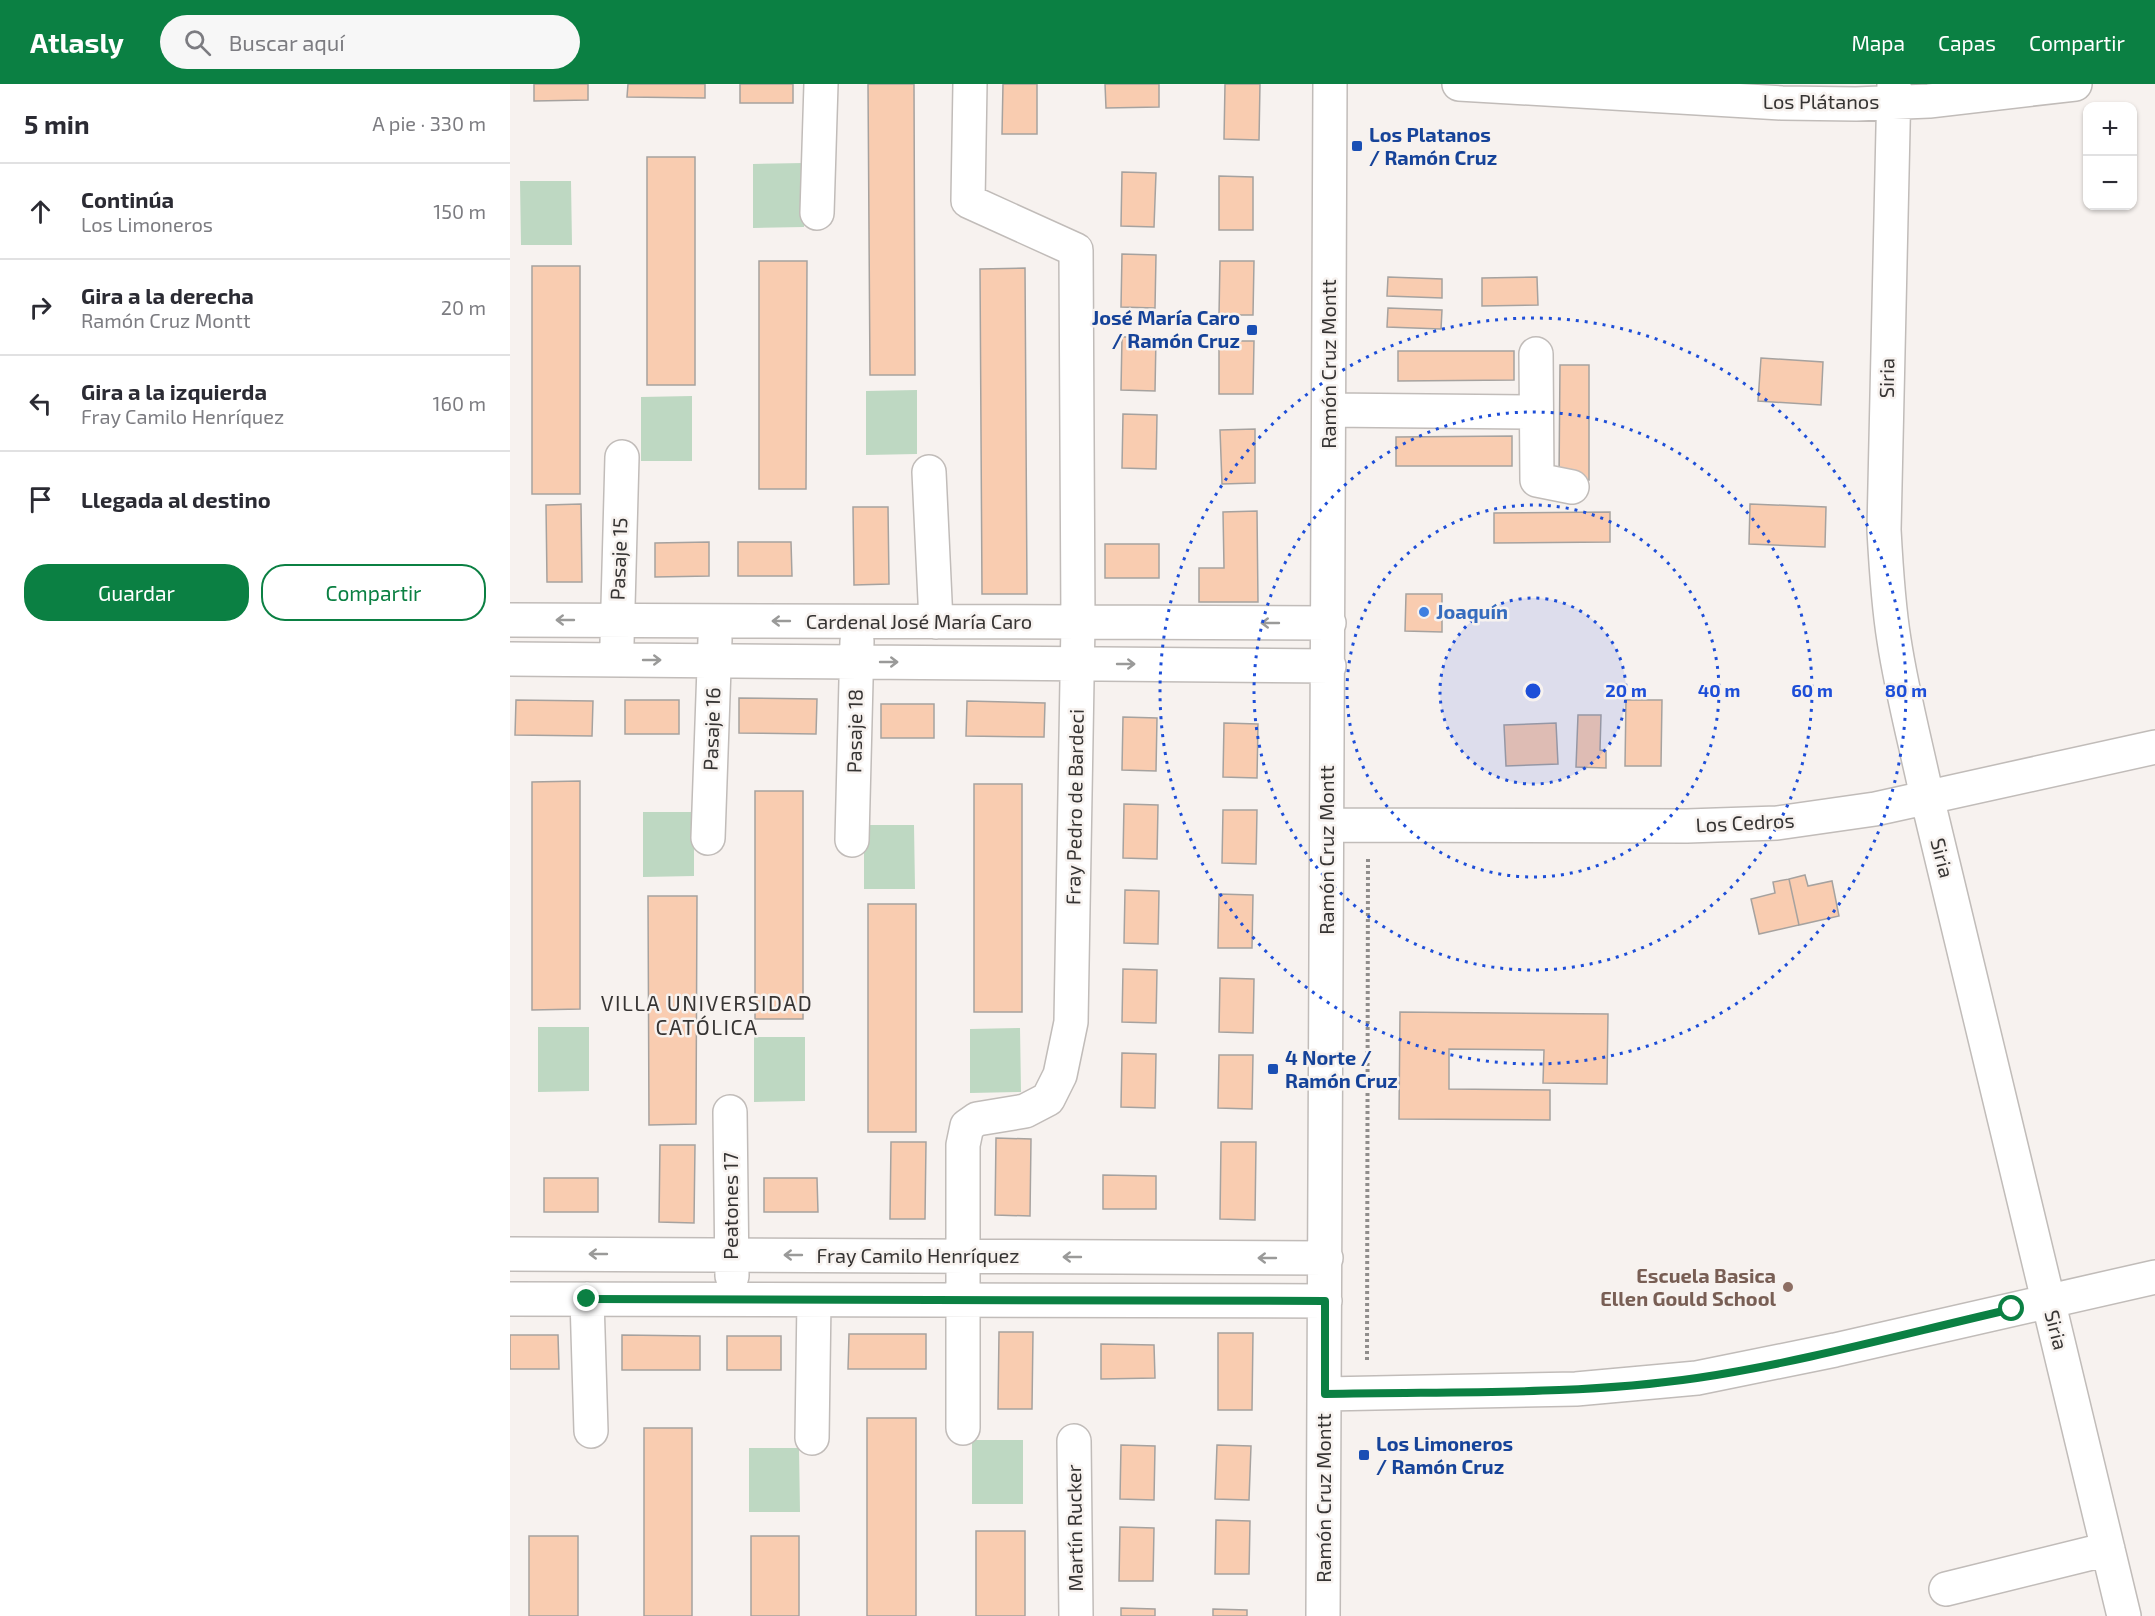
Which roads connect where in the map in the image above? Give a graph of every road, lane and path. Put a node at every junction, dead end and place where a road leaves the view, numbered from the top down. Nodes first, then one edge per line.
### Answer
1 (821, 84) edge
2 (970, 84) edge
3 (1330, 84) edge
4 (1459, 84) edge
5 (2075, 84) edge
6 (1894, 93) edge
7 (817, 213) dead end
8 (1536, 354) dead end
9 (1329, 410) junction
10 (1536, 412) junction
11 (622, 457) dead end
12 (929, 472) dead end
13 (1572, 487) dead end
14 (510, 620) edge
15 (617, 620) junction
16 (716, 621) junction
17 (857, 622) junction
18 (936, 622) junction
19 (1078, 623) junction
20 (1329, 623) junction
21 (510, 659) edge
22 (616, 660) junction
23 (715, 661) junction
24 (856, 662) junction
25 (1077, 664) junction
26 (1329, 666) junction
27 (2155, 747) edge
28 (1928, 797) junction
29 (1328, 825) junction
30 (1369, 825) junction
31 (708, 838) dead end
32 (852, 840) dead end
33 (730, 1112) dead end
34 (510, 1254) edge
35 (731, 1255) junction
36 (962, 1256) junction
37 (1326, 1258) junction
38 (2155, 1277) edge
39 (510, 1299) edge
40 (587, 1299) junction
41 (732, 1300) junction
42 (814, 1300) junction
43 (962, 1300) junction
44 (1325, 1301) junction
45 (2049, 1301) junction
46 (1367, 1364) dead end
47 (1325, 1394) junction
48 (963, 1428) dead end
49 (591, 1431) dead end
50 (812, 1438) dead end
51 (1074, 1441) dead end
52 (2108, 1549) junction
53 (1946, 1589) dead end
54 (1076, 1616) edge
55 (1323, 1616) edge
56 (2124, 1616) edge

1 - 7 street
2 - 19 street, Fray Pedro de Bardeci
3 - 9 street, Ramón Cruz Montt
4 - 6 street, Los Plátanos
5 - 6 street, Los Plátanos
6 - 28 street, Siria
8 - 10 street
9 - 10 street
9 - 20 street, Ramón Cruz Montt
10 - 13 street
11 - 15 street, Pasaje 15
12 - 18 street
15 -> 14 street, Cardenal José María Caro
15 - 16 street, Cardenal José María Caro
15 - 22 street, Pasaje 15
17 -> 16 street, Cardenal José María Caro
16 - 23 street, Pasaje 16
17 - 18 street, Cardenal José María Caro
17 - 24 street, Pasaje 18
18 - 19 street, Cardenal José María Caro
20 -> 19 street, Cardenal José María Caro
19 - 25 street, Fray Pedro de Bardeci
20 - 26 street, Ramón Cruz Montt
21 - 22 street, Cardenal José María Caro
22 -> 23 street, Cardenal José María Caro
23 - 24 street, Cardenal José María Caro
23 - 31 street, Pasaje 16
24 -> 25 street, Cardenal José María Caro
24 - 32 street, Pasaje 18
25 -> 26 street, Cardenal José María Caro
25 - 36 street, Fray Pedro de Bardeci
26 - 29 street, Ramón Cruz Montt
27 - 28 street, Los Cedros
28 - 30 street, Los Cedros
28 - 45 street, Siria
29 - 30 street, Los Cedros
29 - 37 street, Ramón Cruz Montt
30 - 46 path
33 - 35 street, Peatones 17
35 -> 34 street, Fray Camilo Henríquez
36 -> 35 street, Fray Camilo Henríquez
35 - 41 street, Peatones 17
37 -> 36 street, Fray Camilo Henríquez
36 - 43 street, Fray Pedro de Bardeci
37 - 44 street, Ramón Cruz Montt
38 - 45 street
39 - 40 street
40 - 41 street
40 - 49 street
41 - 42 street
42 - 43 street
42 - 50 street
43 - 44 street
43 - 48 street
44 - 47 street, Ramón Cruz Montt
45 - 47 street
45 - 52 street, Siria
47 - 55 street, Ramón Cruz Montt
51 - 54 street, Martín Rucker
52 - 53 street
52 - 56 street, Siria

